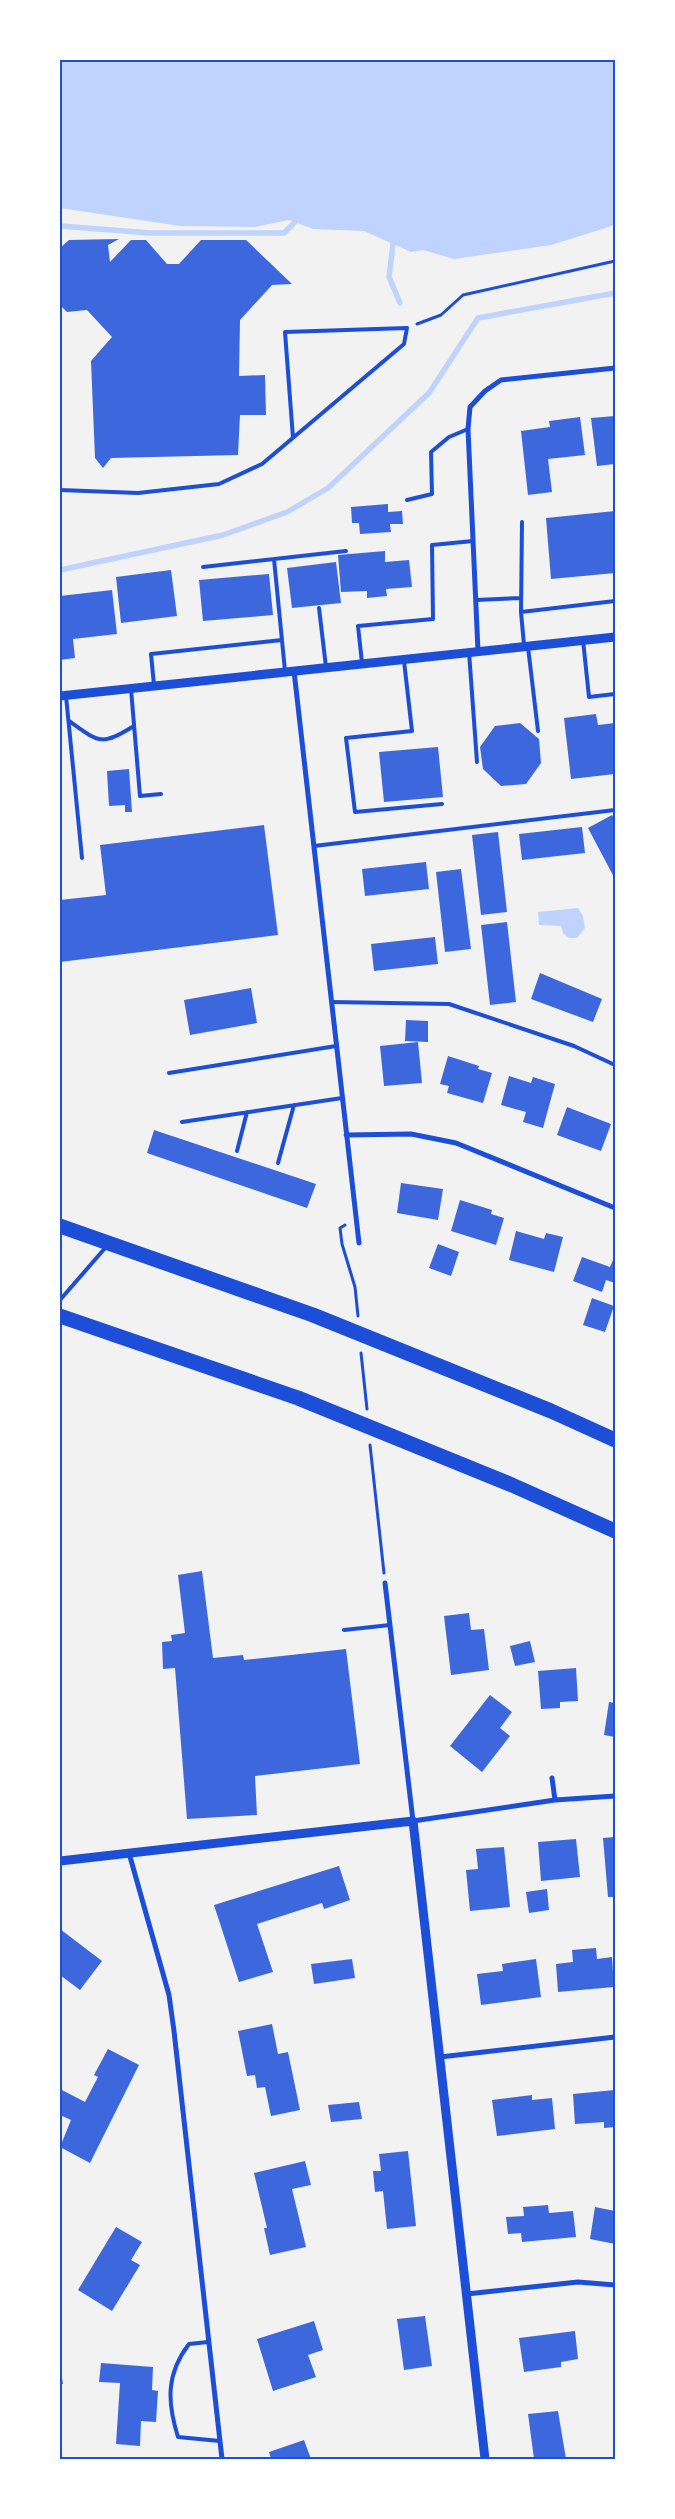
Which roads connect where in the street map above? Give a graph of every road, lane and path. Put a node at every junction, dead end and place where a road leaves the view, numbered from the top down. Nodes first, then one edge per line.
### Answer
1 (615, 261) edge
2 (407, 328) junction
3 (615, 368) edge
4 (468, 429) junction
5 (293, 438) junction
6 (60, 490) edge
7 (407, 500) dead end
8 (522, 522) dead end
9 (473, 541) junction
10 (346, 551) dead end
11 (274, 559) junction
12 (203, 567) dead end
13 (521, 598) junction
14 (476, 600) junction
15 (615, 601) edge
16 (615, 607) edge
17 (319, 608) dead end
18 (521, 612) junction
19 (615, 637) edge
20 (282, 640) junction
21 (583, 640) junction
22 (526, 646) junction
23 (473, 652) junction
24 (404, 659) junction
25 (362, 663) junction
26 (326, 667) junction
27 (290, 671) junction
28 (154, 686) junction
29 (131, 688) junction
30 (615, 694) edge
31 (63, 696) edge
32 (68, 720) junction
33 (134, 726) junction
34 (538, 731) dead end
35 (477, 762) dead end
36 (161, 794) dead end
37 (442, 804) dead end
38 (615, 810) edge
39 (314, 846) junction
40 (82, 858) dead end
41 (332, 1002) junction
42 (336, 1046) junction
43 (615, 1065) edge
44 (169, 1073) dead end
45 (342, 1098) junction
46 (294, 1105) junction
47 (247, 1112) junction
48 (182, 1122) dead end
49 (346, 1135) junction
50 (237, 1151) dead end
51 (278, 1163) dead end
52 (615, 1208) edge
53 (61, 1227) edge
54 (359, 1243) dead end
55 (109, 1244) junction
56 (342, 1244) dead end
57 (60, 1300) edge
58 (60, 1316) edge
59 (359, 1326) dead end
60 (361, 1345) dead end
61 (367, 1413) dead end
62 (615, 1440) edge
63 (370, 1442) dead end
64 (615, 1532) edge
65 (385, 1583) joint
66 (390, 1625) junction
67 (344, 1630) dead end
68 (552, 1778) dead end
69 (615, 1796) edge
70 (555, 1800) junction
71 (413, 1821) junction
72 (129, 1853) junction
73 (60, 1861) edge
74 (615, 2037) edge
75 (440, 2057) junction
76 (615, 2285) edge
77 (466, 2294) junction
78 (208, 2342) junction
79 (220, 2441) junction
80 (222, 2459) edge
81 (485, 2459) edge

1 - 2 path
2 - 5 lane
2 - 5 lane
3 - 4 street
4 - 7 lane
4 - 9 street
5 - 6 lane
8 - 13 lane
9 - 14 street
9 - 25 lane
10 - 11 lane
11 - 12 lane
11 - 20 lane
13 - 14 lane
13 - 18 lane
14 - 23 street
15 - 16 lane
15 - 18 lane
17 - 26 lane
18 - 22 lane
19 - 21 street
20 - 27 lane
20 - 28 lane
21 - 22 street
21 - 30 lane
22 - 23 street
22 - 34 lane
23 - 24 street
23 - 35 lane
24 - 25 street
24 - 37 lane
25 - 26 street
26 - 27 street
27 - 28 street
27 - 39 street
28 - 29 street
29 - 31 street
29 - 33 lane
31 - 32 lane
32 - 33 lane
32 - 40 lane
33 - 36 lane
38 - 39 lane
39 - 41 street
41 - 42 street
41 - 43 lane
42 - 44 lane
42 - 45 street
45 - 46 lane
45 - 49 street
46 - 47 lane
46 - 51 lane
47 - 48 lane
47 - 50 lane
49 - 52 street
49 - 54 street
53 - 55 highway
55 - 57 lane
55 - 62 highway
56 - 59 path
58 - 64 highway
60 - 61 path
63 - 65 path
65 - 66 street
66 - 67 lane
66 - 71 street
68 - 70 street
69 - 70 street
70 - 71 street
71 - 72 street
71 - 75 street
72 - 73 street
72 - 78 street
74 - 75 street
75 - 77 street
76 - 77 street
77 - 81 street
78 - 79 street
78 - 79 lane
79 - 80 street

